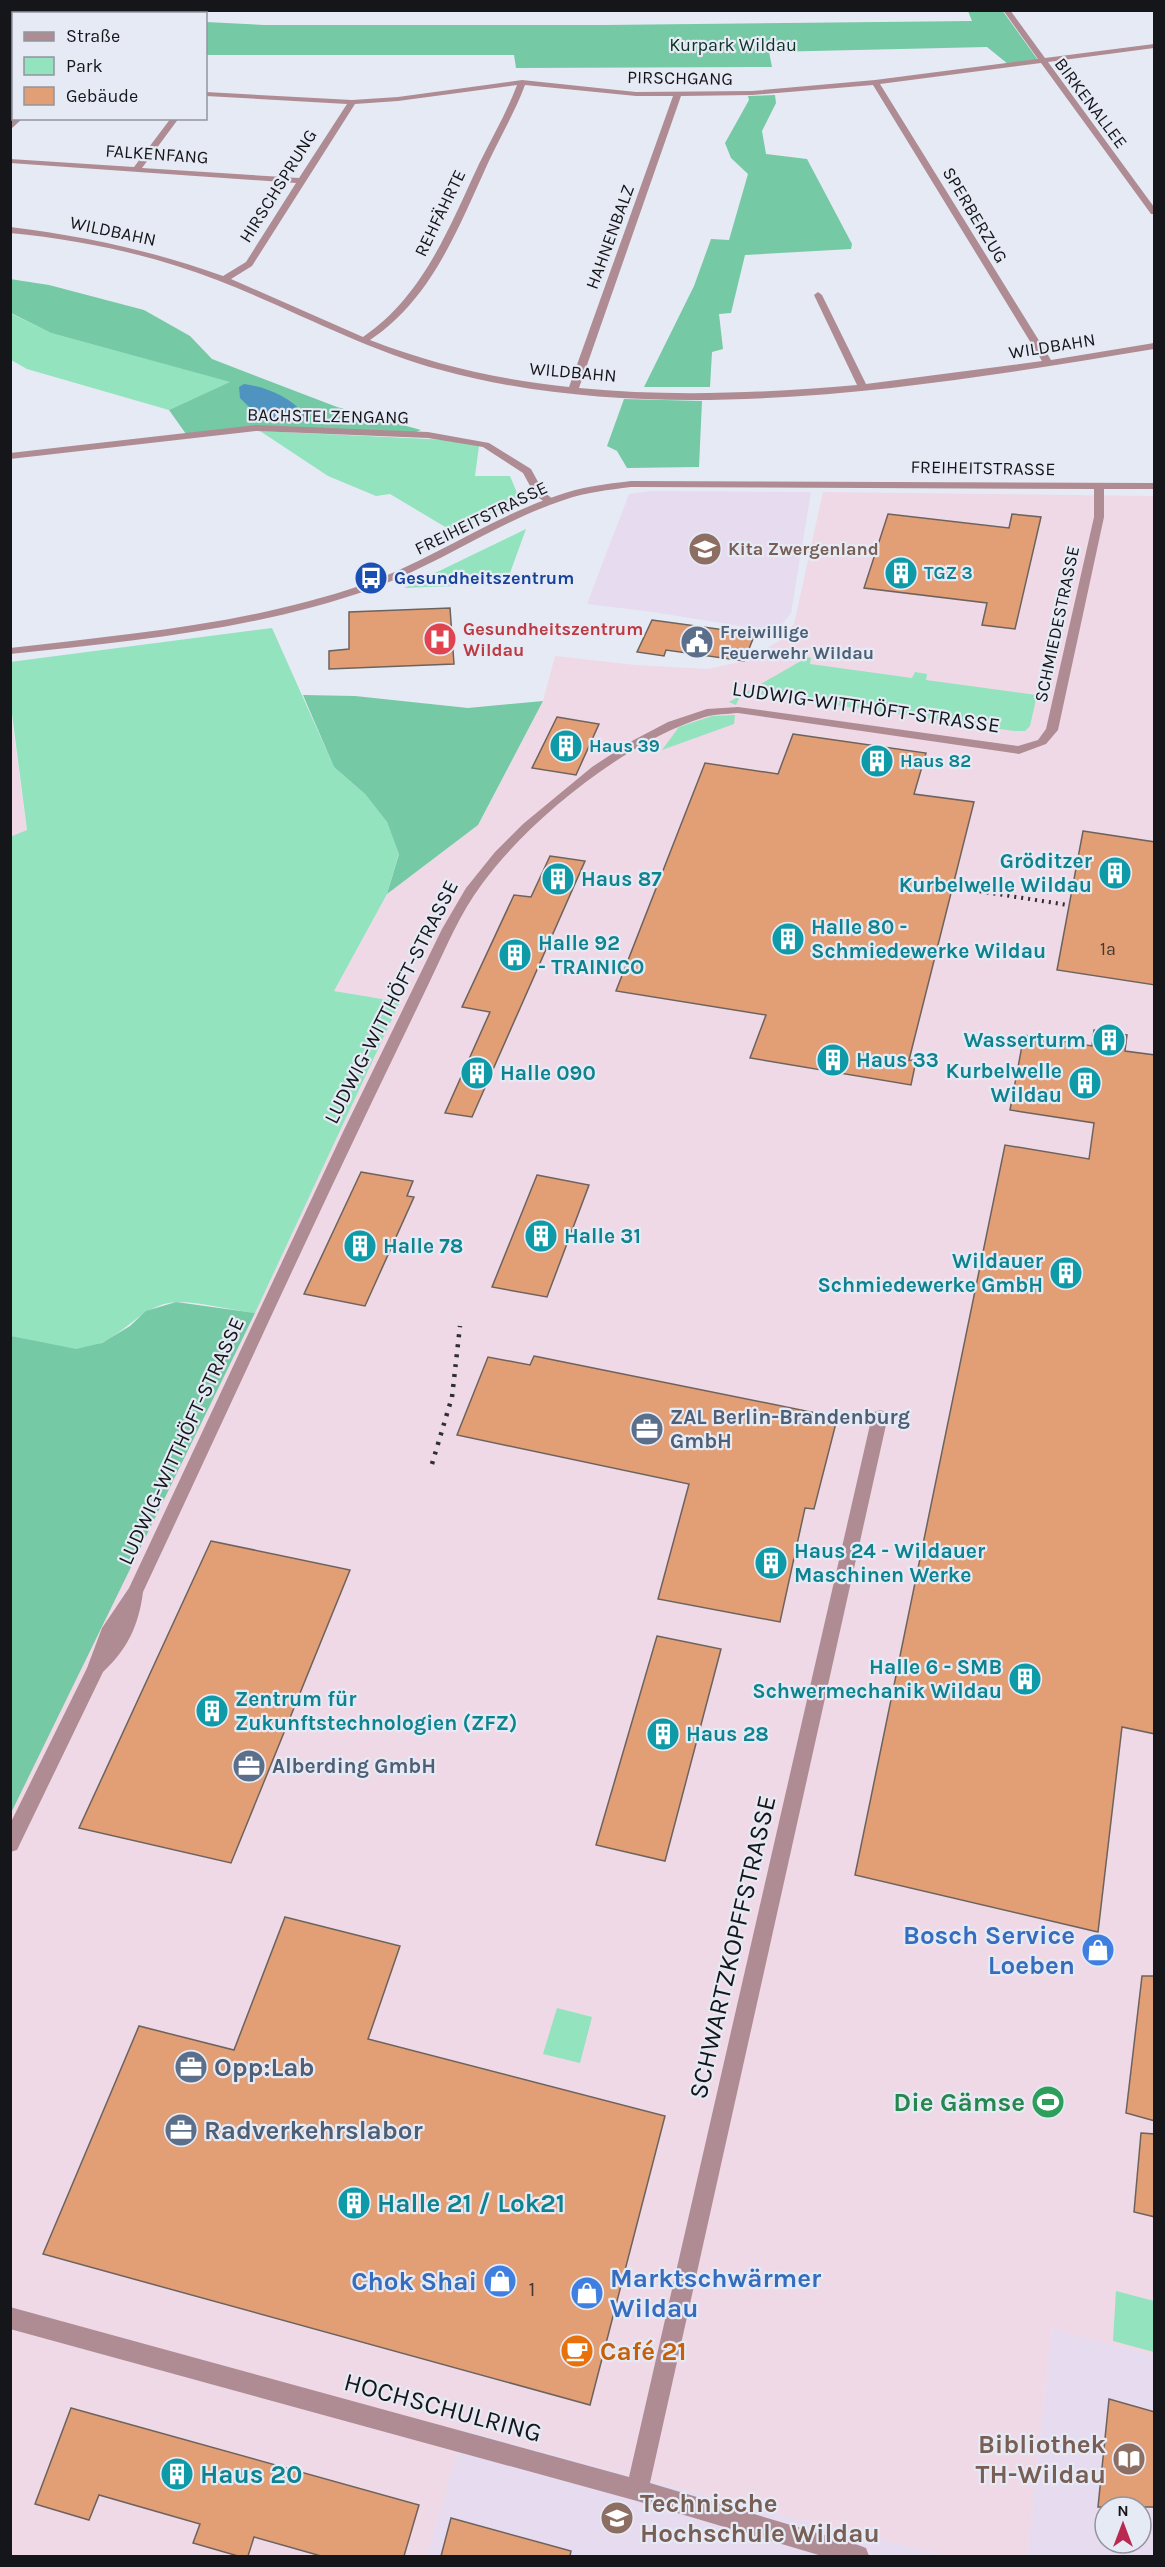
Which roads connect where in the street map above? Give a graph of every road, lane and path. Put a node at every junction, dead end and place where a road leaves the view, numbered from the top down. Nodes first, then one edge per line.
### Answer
1 (1006, 10) edge
2 (1155, 46) edge
3 (1041, 61) junction
4 (522, 82) junction
5 (875, 82) junction
6 (207, 94) edge
7 (677, 94) junction
8 (352, 102) junction
9 (174, 120) edge
10 (10, 161) edge
11 (137, 169) junction
12 (302, 181) junction
13 (1155, 212) edge
14 (10, 230) edge
15 (225, 280) junction
16 (818, 295) dead end
17 (363, 341) junction
18 (1155, 346) edge
19 (1048, 363) junction
20 (863, 388) junction
21 (573, 390) junction
22 (10, 456) edge
23 (1099, 486) junction
24 (1155, 486) edge
25 (550, 501) junction
26 (10, 651) edge
27 (1019, 750) joint
28 (880, 1416) dead end
29 (10, 1844) edge
30 (10, 2318) edge
31 (637, 2490) junction
32 (858, 2556) edge

1 - 3 street, BIRKENALLEE
2 - 3 street, PIRSCHGANG
3 - 5 street, PIRSCHGANG
3 - 13 street, BIRKENALLEE
4 - 7 street, PIRSCHGANG
4 - 8 street, PIRSCHGANG
4 - 17 street, REHFÄHRTE
5 - 7 street, PIRSCHGANG
5 - 19 street, SPERBERZUG
6 - 8 street, PIRSCHGANG
7 - 21 street, HAHNENBALZ
8 - 12 street, HIRSCHSPRUNG
9 - 11 street
10 - 11 street, FALKENFANG
11 - 12 street, FALKENFANG
12 - 15 street, HIRSCHSPRUNG
14 - 15 street, WILDBAHN
15 - 17 street, WILDBAHN
16 - 20 street
17 - 21 street, WILDBAHN
18 - 19 street, WILDBAHN
19 - 20 street, WILDBAHN
20 - 21 street, WILDBAHN
22 - 25 street, BACHSTELZENGANG
23 - 24 street, FREIHEITSTRASSE
23 - 25 street, FREIHEITSTRASSE
23 - 27 street, SCHMIEDESTRASSE
25 - 26 street, FREIHEITSTRASSE
27 - 29 street, LUDWIG-WITTHÖFT-STRASSE
28 - 31 street, SCHWARTZKOPFFSTRASSE
30 - 31 street, HOCHSCHULRING
31 - 32 street, HOCHSCHULRING

